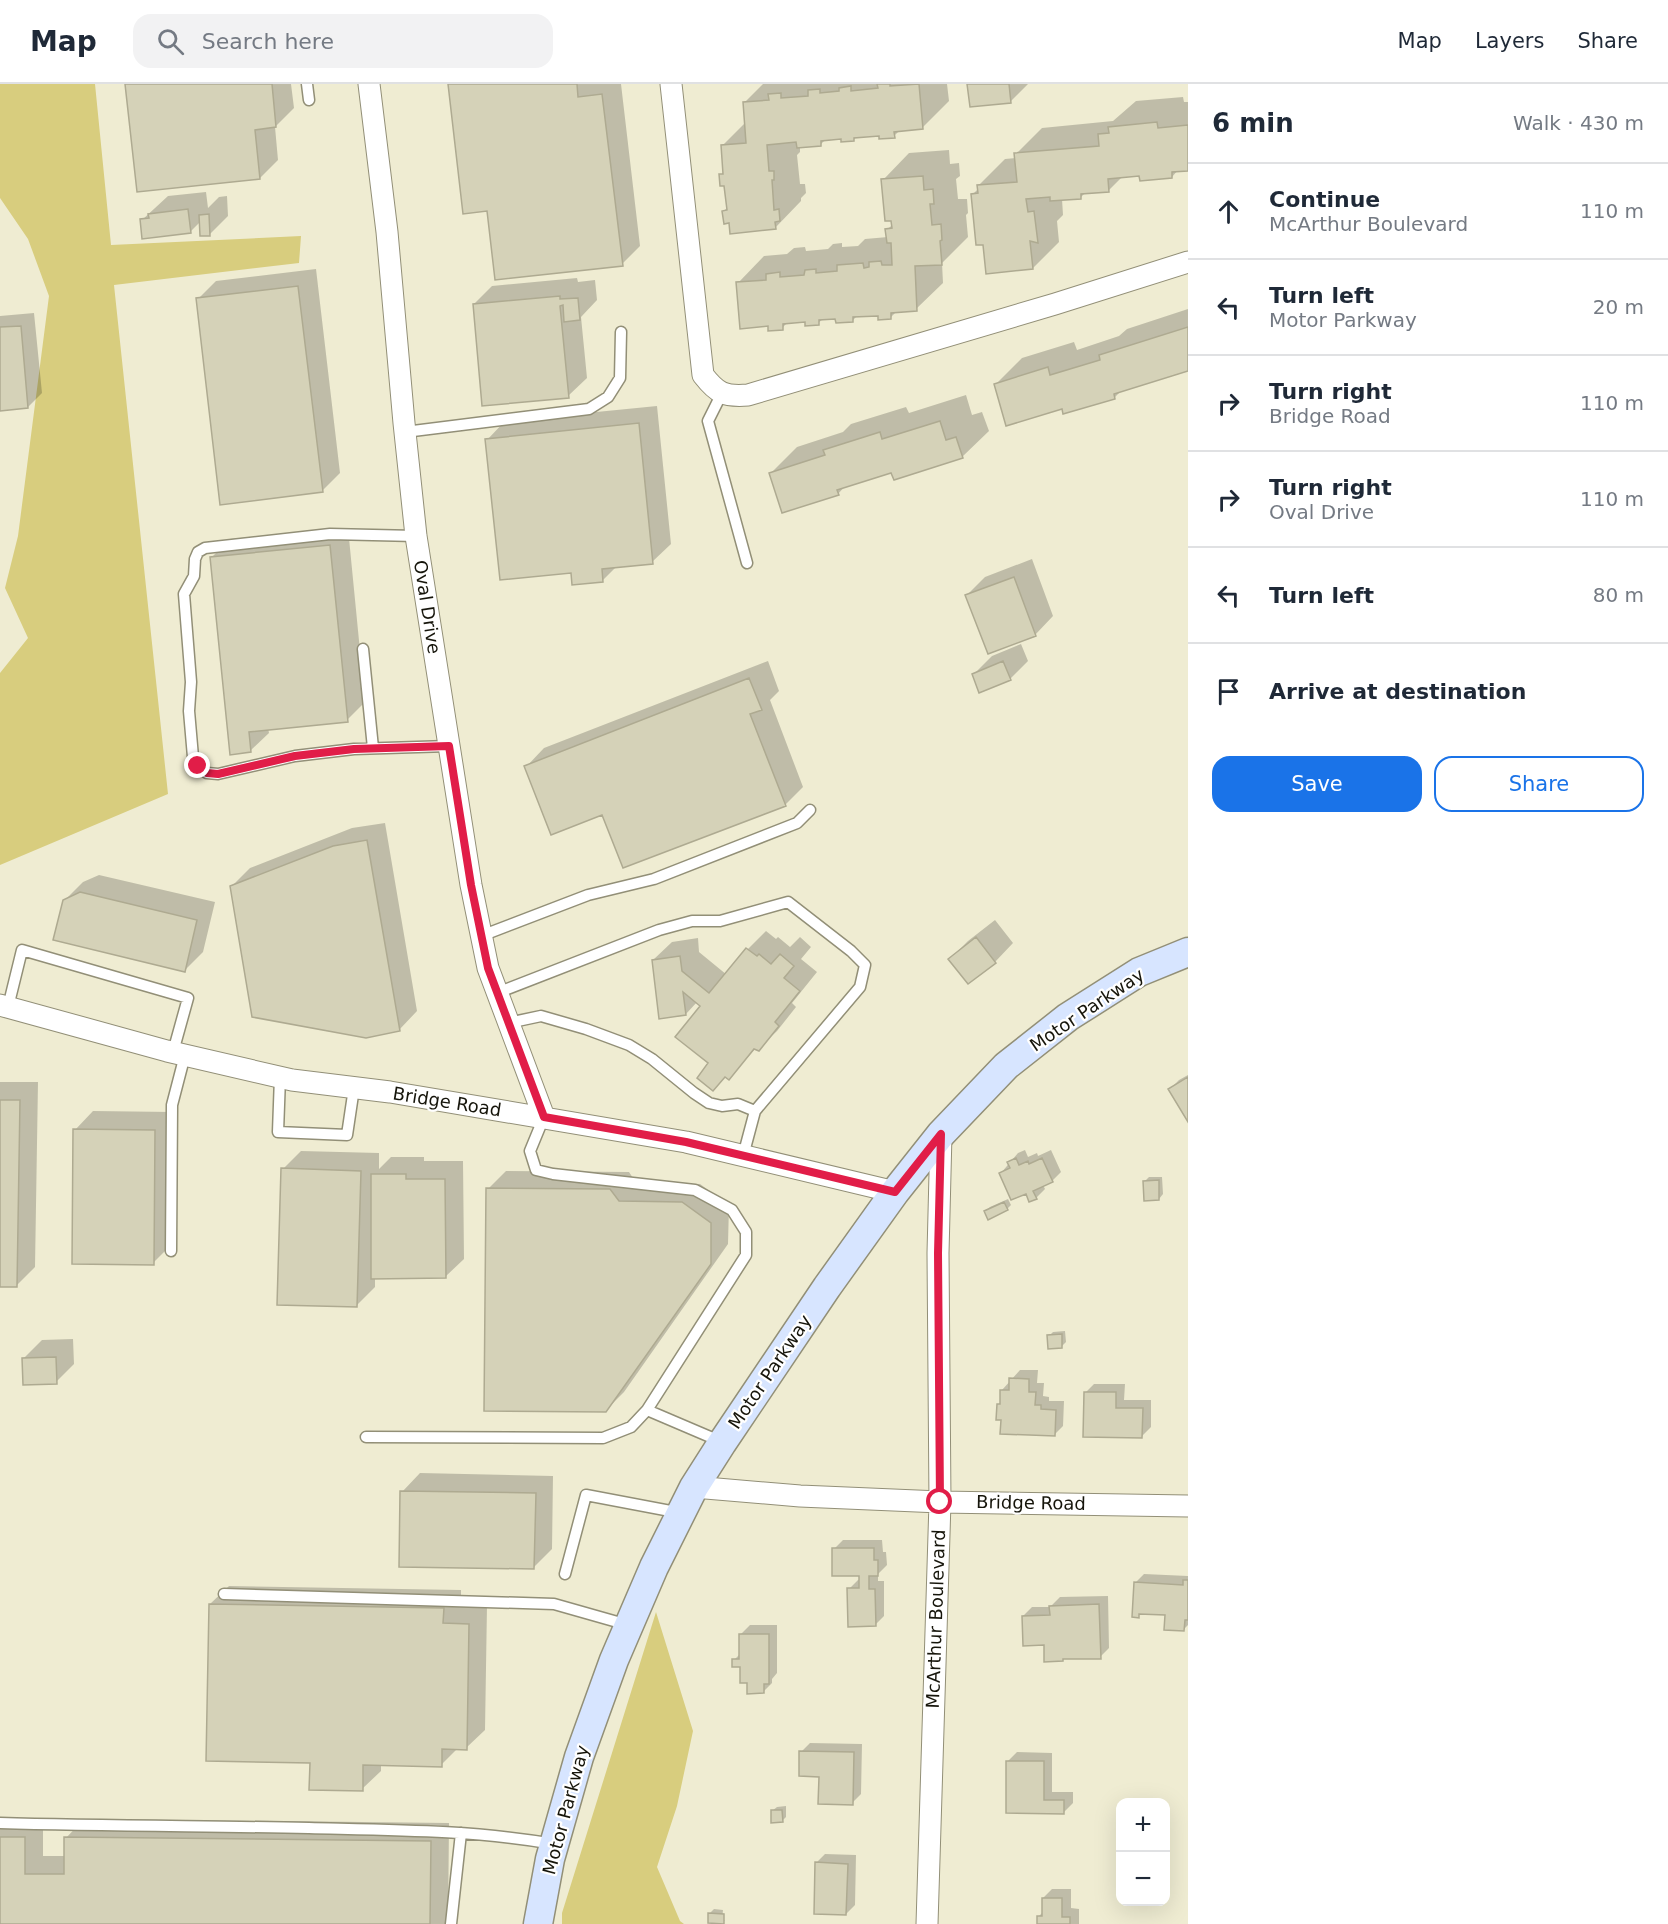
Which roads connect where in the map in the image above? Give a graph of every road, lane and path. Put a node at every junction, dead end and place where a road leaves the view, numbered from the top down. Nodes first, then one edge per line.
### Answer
1 (307, 84) edge
2 (369, 84) edge
3 (671, 84) edge
4 (309, 100) dead end
5 (1188, 262) edge
6 (621, 332) dead end
7 (722, 393) junction
8 (405, 432) junction
9 (416, 536) junction
10 (747, 563) dead end
11 (363, 650) dead end
12 (449, 746) junction
13 (374, 748) junction
14 (810, 810) dead end
15 (481, 936) junction
16 (1188, 952) edge
17 (497, 993) junction
18 (4, 1006) edge
19 (508, 1023) junction
20 (179, 1054) junction
21 (280, 1077) junction
22 (354, 1088) junction
23 (755, 1111) junction
24 (544, 1117) junction
25 (941, 1134) junction
26 (743, 1156) junction
27 (895, 1192) junction
28 (171, 1251) dead end
29 (647, 1410) junction
30 (366, 1437) dead end
31 (722, 1443) junction
32 (694, 1487) junction
33 (940, 1502) junction
34 (1188, 1506) edge
35 (681, 1513) junction
36 (565, 1574) dead end
37 (224, 1594) dead end
38 (629, 1626) junction
39 (0, 1823) edge
40 (461, 1833) junction
41 (554, 1844) junction
42 (451, 1924) edge
43 (538, 1924) edge
44 (927, 1924) edge

1 - 4 lane
2 - 8 street, Oval Drive
3 - 7 street
5 - 7 street
6 - 8 lane
7 - 10 lane
8 - 9 street, Oval Drive
9 - 12 street, Oval Drive
9 - 13 lane
11 - 13 lane
12 - 13 lane
12 - 15 street, Oval Drive
14 - 15 lane
15 - 17 street, Oval Drive
16 - 25 main road, Motor Parkway
17 - 19 street, Oval Drive
17 - 23 lane
18 - 20 street, Bridge Road
18 - 20 lane
19 - 23 lane
19 - 24 street, Oval Drive
20 - 21 street, Bridge Road
20 - 28 lane
21 - 22 street, Bridge Road
21 - 22 lane
22 - 24 street, Bridge Road
23 - 26 lane
24 - 26 street, Bridge Road
24 - 29 lane
25 - 27 main road, Motor Parkway
25 - 33 street, McArthur Boulevard
26 - 27 street, Bridge Road
27 - 31 main road, Motor Parkway
29 - 30 lane
29 - 31 lane
31 - 32 main road, Motor Parkway
32 - 33 street, Bridge Road
32 - 35 main road, Motor Parkway
33 - 34 street, Bridge Road
33 - 44 street, McArthur Boulevard
35 - 36 lane
35 - 38 main road, Motor Parkway
37 - 38 lane
38 - 41 main road, Motor Parkway
39 - 40 lane
40 - 41 lane
40 - 42 lane
41 - 43 main road, Motor Parkway

